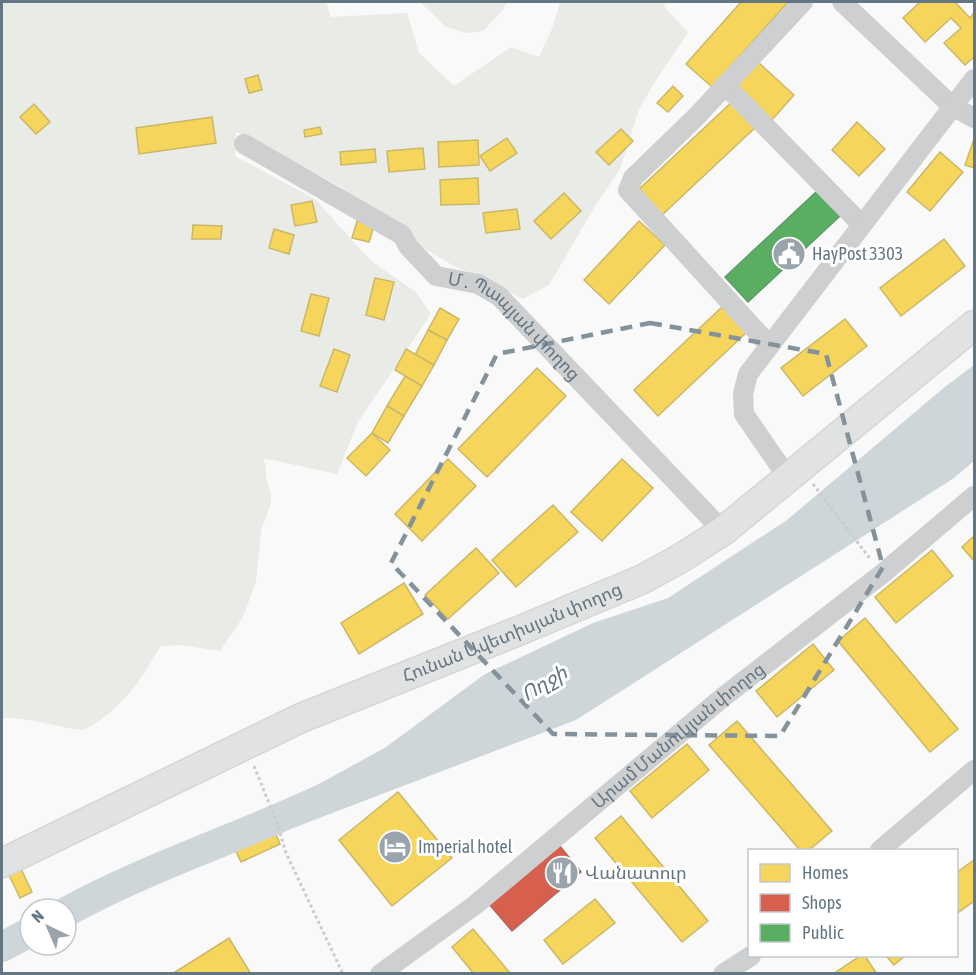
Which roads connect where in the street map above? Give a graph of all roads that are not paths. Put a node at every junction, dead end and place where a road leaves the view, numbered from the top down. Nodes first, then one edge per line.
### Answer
1 (803, 2) edge
2 (842, 2) edge
3 (975, 79) edge
4 (725, 85) junction
5 (952, 106) junction
6 (975, 118) edge
7 (244, 144) dead end
8 (861, 224) junction
9 (975, 325) edge
10 (769, 345) junction
11 (798, 478) junction
12 (975, 496) edge
13 (723, 531) junction
14 (975, 770) edge
15 (881, 849) edge
16 (2, 863) edge
17 (749, 957) edge
18 (381, 974) edge
19 (723, 974) edge

1 - 4 street
2 - 5 street
3 - 5 street
4 - 8 street
4 - 10 street
5 - 6 street
5 - 8 street
7 - 13 street, Մ․ Պապյան փողոց
8 - 10 street
9 - 11 highway, Հունան Ավետիսյան փողոց
10 - 11 street
11 - 13 highway, Հունան Ավետիսյան փողոց
12 - 18 street, Արամ Մանուկյան փողոց
13 - 16 highway, Հունան Ավետիսյան փողոց
14 - 15 street
17 - 19 street

